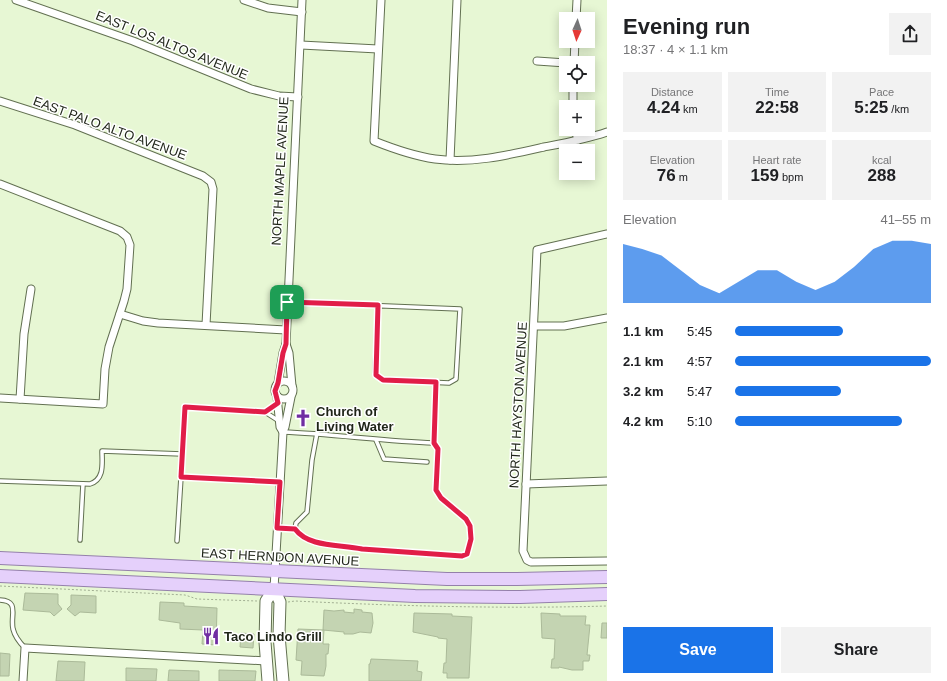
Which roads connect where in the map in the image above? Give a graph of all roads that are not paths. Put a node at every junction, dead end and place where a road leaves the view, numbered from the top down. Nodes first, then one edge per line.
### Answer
1 (16, 0) edge
2 (244, 0) edge
3 (302, 0) edge
4 (381, 0) edge
5 (457, 0) edge
6 (577, 0) edge
7 (302, 12) junction
8 (576, 12) edge
9 (301, 45) junction
10 (378, 49) junction
11 (537, 61) dead end
12 (559, 63) edge
13 (298, 97) junction
14 (0, 101) edge
15 (607, 132) edge
16 (577, 136) edge
17 (578, 140) junction
18 (450, 160) junction
19 (0, 184) edge
20 (607, 234) edge
21 (31, 290) dead end
22 (287, 302) junction
23 (378, 305) junction
24 (120, 314) junction
25 (607, 318) edge
26 (206, 326) junction
27 (534, 326) junction
28 (286, 330) junction
29 (286, 344) junction
30 (436, 382) junction
31 (278, 383) junction
32 (292, 386) junction
33 (291, 397) junction
34 (0, 398) edge
35 (20, 399) junction
36 (277, 399) junction
37 (265, 412) junction
38 (280, 422) junction
39 (282, 432) junction
40 (317, 433) junction
41 (376, 440) junction
42 (434, 443) junction
43 (182, 454) junction
44 (427, 462) dead end
45 (181, 477) junction
46 (0, 481) edge
47 (607, 481) edge
48 (280, 482) junction
49 (83, 484) junction
50 (526, 484) junction
51 (277, 528) junction
52 (295, 529) junction
53 (80, 540) dead end
54 (177, 541) dead end
55 (0, 558) edge
56 (607, 561) edge
57 (274, 572) junction
58 (0, 576) edge
59 (607, 577) edge
60 (274, 589) junction
61 (607, 594) edge
62 (0, 600) edge
63 (25, 648) junction
64 (266, 661) junction
65 (23, 681) edge
66 (268, 681) edge
67 (275, 681) edge
68 (283, 681) edge

1 - 13 street, EAST LOS ALTOS AVENUE
2 - 7 street
3 - 7 street, NORTH MAPLE AVENUE
4 - 10 street
5 - 18 street
6 - 8 street
7 - 9 street, NORTH MAPLE AVENUE
9 - 10 street
9 - 13 street, NORTH MAPLE AVENUE
10 - 18 street
11 - 12 street
13 - 22 street, NORTH MAPLE AVENUE
14 - 26 street, EAST PALO ALTO AVENUE
15 - 17 street
16 - 17 street
17 - 18 street
19 - 24 street
20 - 27 street, NORTH HAYSTON AVENUE
21 - 35 street
22 - 23 lane
22 - 28 street, NORTH MAPLE AVENUE
23 - 30 lane
23 - 30 lane
24 - 26 street
24 - 35 street
25 - 27 street
26 - 28 street
27 - 50 street, NORTH HAYSTON AVENUE
28 - 29 street, NORTH MAPLE AVENUE
29 - 31 street, NORTH MAPLE AVENUE
29 - 32 street, NORTH MAPLE AVENUE
30 - 42 lane
31 - 32 street
31 - 36 street, NORTH MAPLE AVENUE
32 - 33 street, NORTH MAPLE AVENUE
33 - 36 street
33 - 39 street, NORTH MAPLE AVENUE
34 - 35 street
36 - 37 lane
36 - 38 street, NORTH MAPLE AVENUE
37 - 38 lane
37 - 43 lane
38 - 39 street, NORTH MAPLE AVENUE
39 - 40 lane
39 - 48 street, NORTH MAPLE AVENUE
40 - 41 lane
40 - 52 lane
41 - 42 lane
41 - 44 lane
42 - 52 lane
43 - 45 lane
43 - 49 lane
45 - 48 lane
45 - 54 lane
46 - 49 lane
47 - 50 street
48 - 51 street, NORTH MAPLE AVENUE
49 - 53 lane
50 - 56 street, NORTH HAYSTON AVENUE
51 - 52 lane
51 - 57 street, NORTH MAPLE AVENUE
55 - 57 main road, EAST HERNDON AVENUE
57 - 59 main road, EAST HERNDON AVENUE
57 - 60 street, NORTH MAPLE AVENUE
58 - 60 main road
60 - 61 main road
60 - 64 street, NORTH MAPLE AVENUE
60 - 68 street, NORTH MAPLE AVENUE
62 - 63 lane
63 - 64 street
63 - 65 street
64 - 66 street, NORTH MAPLE AVENUE
64 - 67 street

